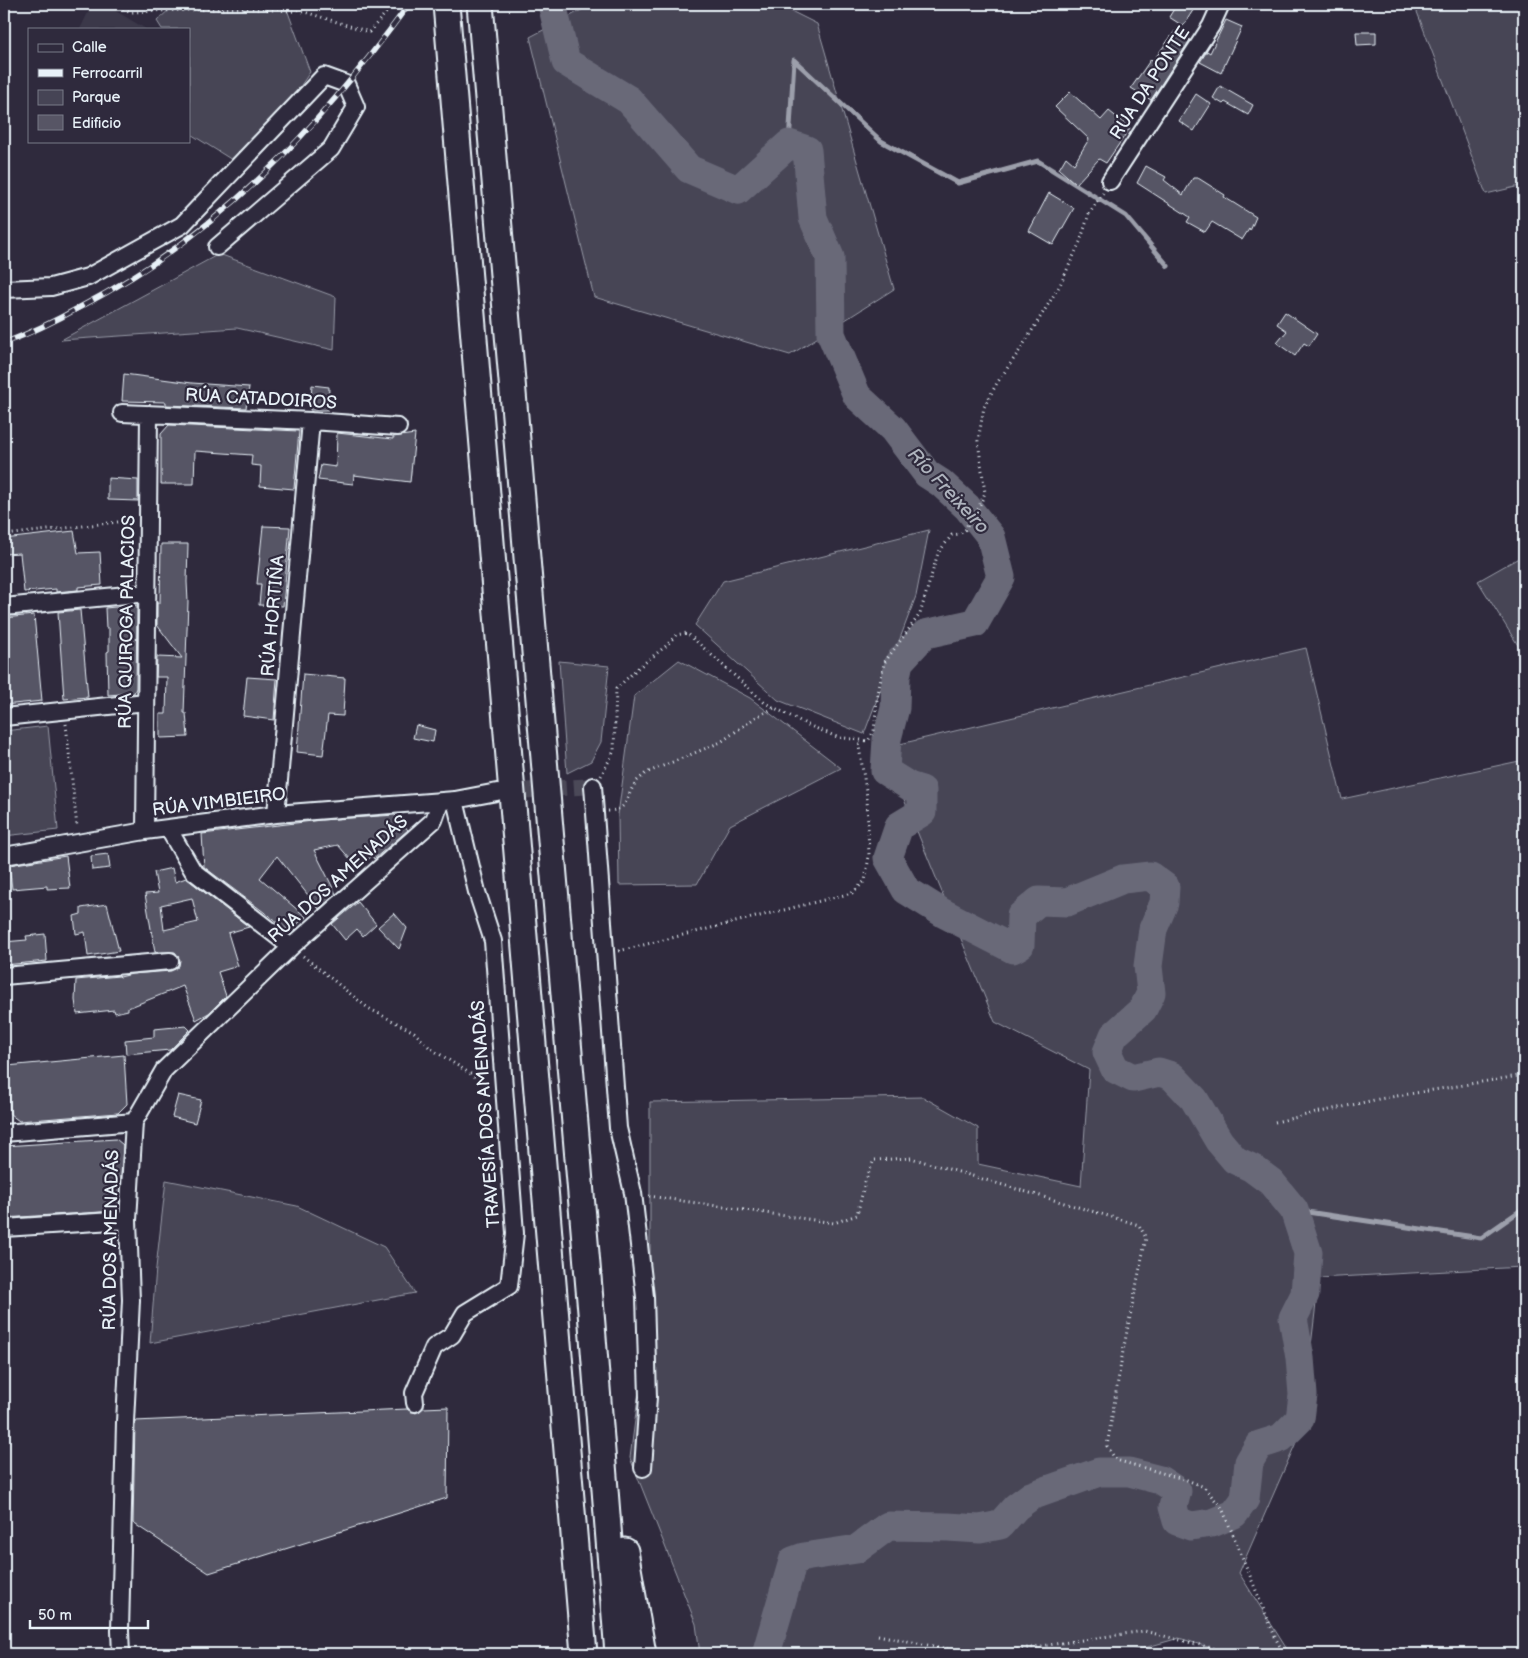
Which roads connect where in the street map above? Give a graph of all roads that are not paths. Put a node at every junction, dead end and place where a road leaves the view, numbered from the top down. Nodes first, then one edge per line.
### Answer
1 (446, 4) edge
2 (480, 4) edge
3 (1221, 4) edge
4 (1110, 181) road end
5 (217, 247) dead end
6 (4, 289) edge
7 (122, 413) dead end
8 (149, 414) junction
9 (311, 421) junction
10 (398, 428) dead end
11 (147, 593) junction
12 (4, 607) edge
13 (146, 702) junction
14 (4, 717) edge
15 (593, 786) road end
16 (497, 792) tunnel mouth
17 (448, 802) junction
18 (276, 814) junction
19 (168, 828) junction
20 (145, 831) junction
21 (4, 856) edge
22 (291, 947) junction
23 (170, 960) dead end
24 (4, 976) edge
25 (134, 1122) junction
26 (4, 1133) edge
27 (128, 1220) junction
28 (4, 1228) edge
29 (591, 1312) junction
30 (415, 1403) dead end
31 (643, 1468) dead end
32 (574, 1539) junction
33 (122, 1654) edge
34 (573, 1654) edge
35 (584, 1654) edge
36 (618, 1654) edge
37 (643, 1654) edge

1 - 32 highway
2 - 29 highway
3 - 4 street, RÚA DA PONTE
5 - 6 street
7 - 8 street, RÚA CATADOIROS
8 - 9 street, RÚA CATADOIROS
8 - 11 street, RÚA QUIROGA PALACIOS
9 - 10 street, RÚA CATADOIROS
9 - 18 street, RÚA HORTIÑA
11 - 12 street
11 - 13 street, RÚA QUIROGA PALACIOS
13 - 14 street
13 - 20 street, RÚA QUIROGA PALACIOS
15 - 31 street
16 - 17 street, RÚA VIMBIEIRO
17 - 18 street, RÚA VIMBIEIRO
17 - 22 street, RÚA DOS AMENADÁS
17 - 30 street, TRAVESÍA DOS AMENADÁS
18 - 19 street, RÚA VIMBIEIRO
19 - 20 street, RÚA VIMBIEIRO
19 - 22 street
20 - 21 street, RÚA VIMBIEIRO
22 - 25 street, RÚA DOS AMENADÁS
23 - 24 street
25 - 26 street
25 - 27 street, RÚA DOS AMENADÁS
27 - 28 street
27 - 33 street, RÚA DOS AMENADÁS
29 - 36 highway
29 - 37 highway
32 - 34 highway
32 - 35 highway

